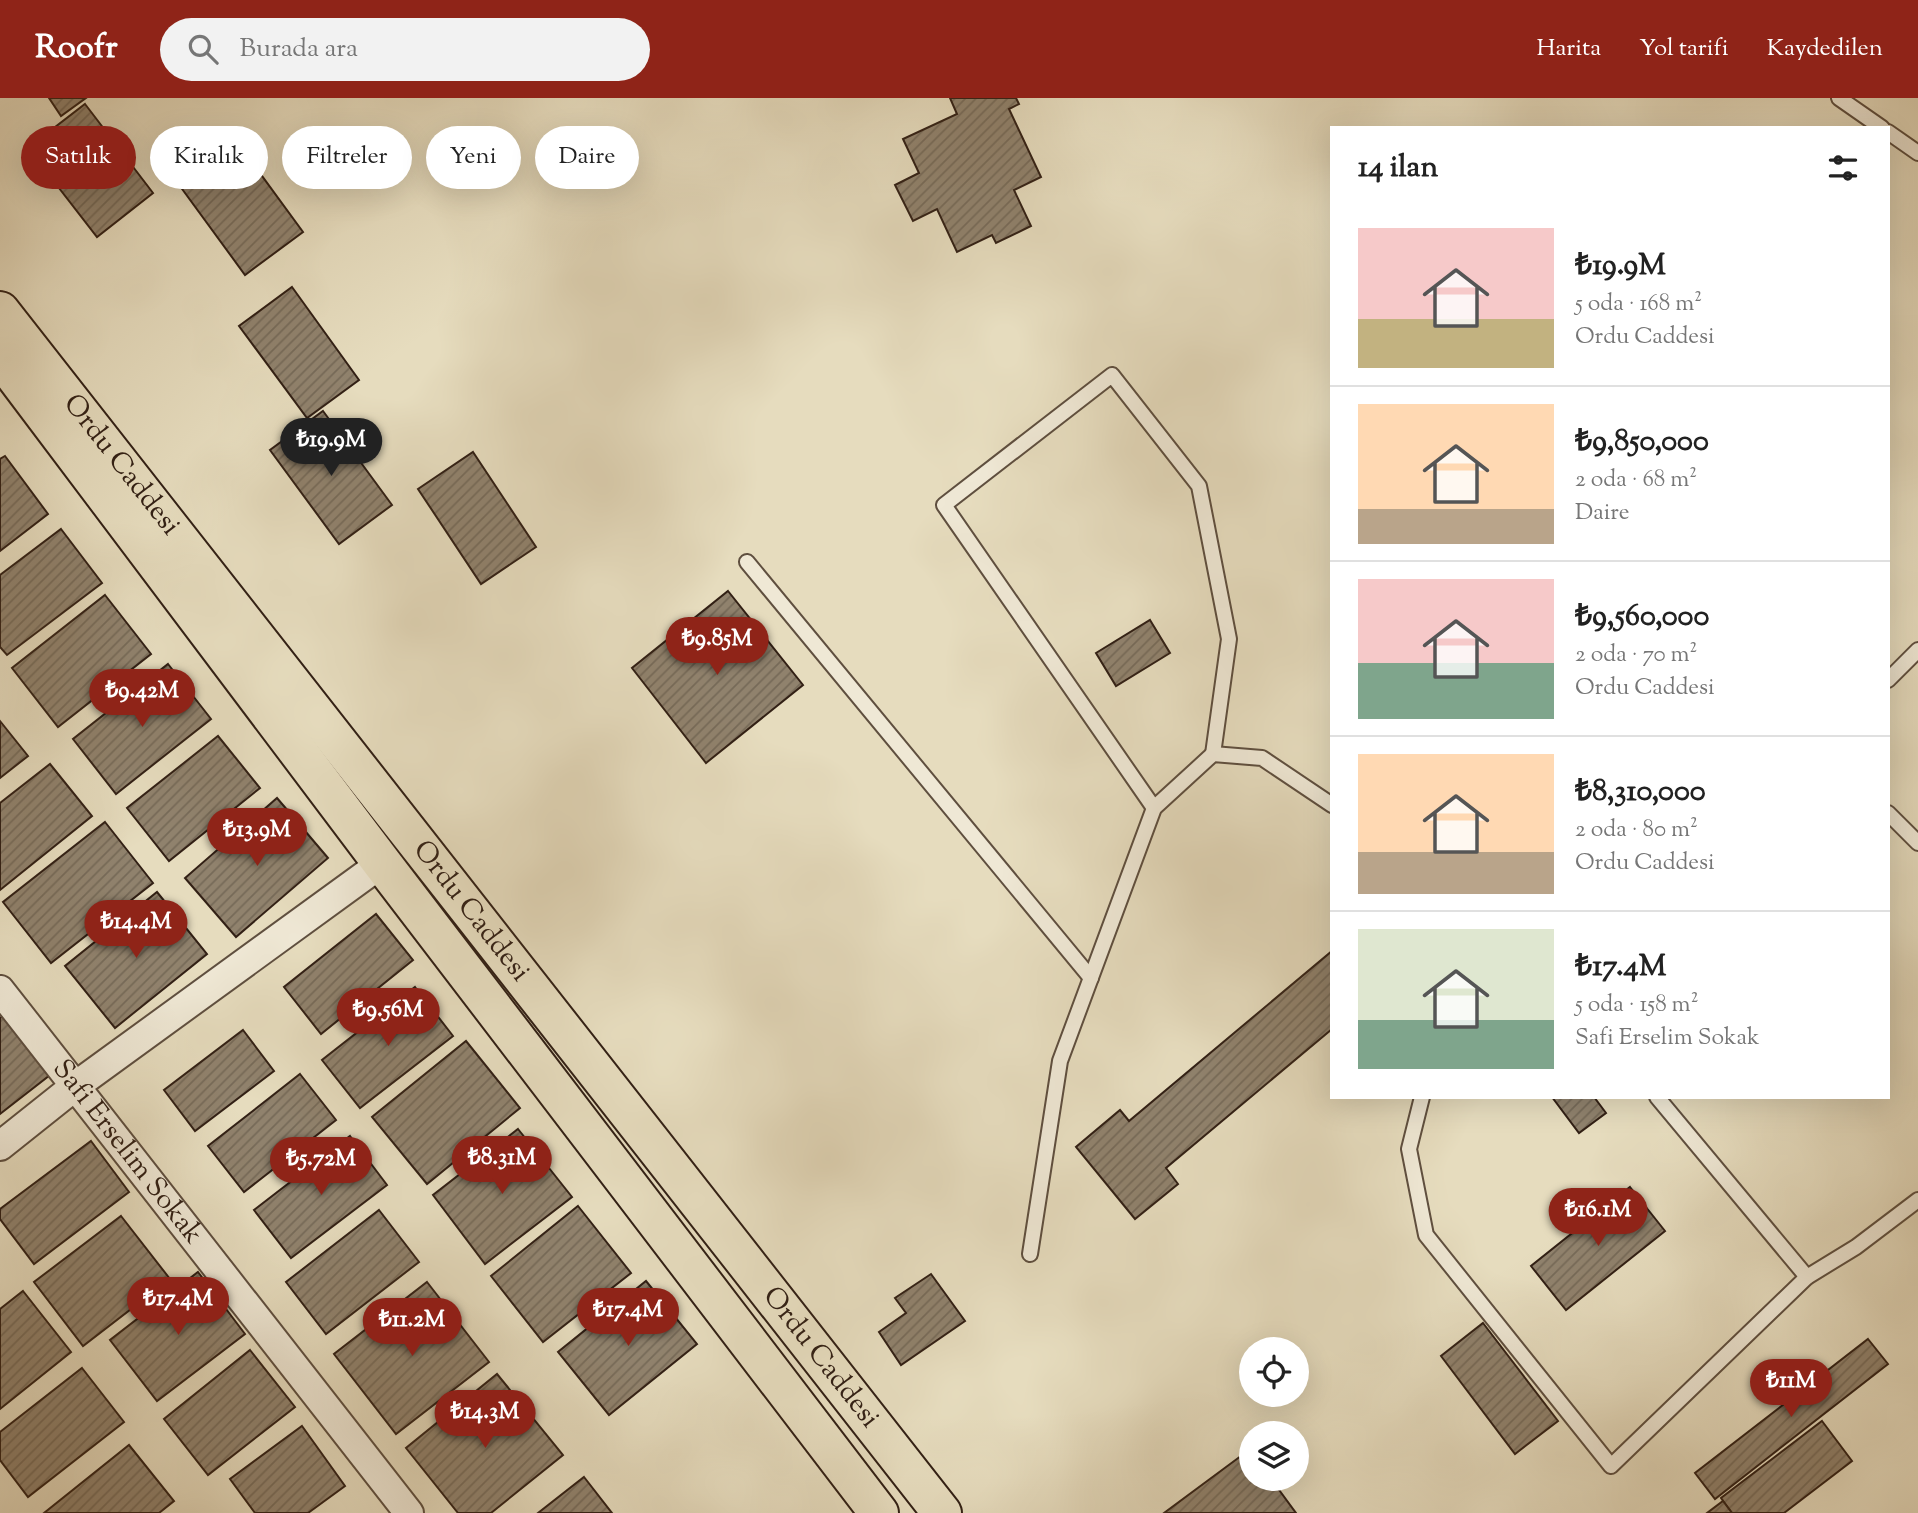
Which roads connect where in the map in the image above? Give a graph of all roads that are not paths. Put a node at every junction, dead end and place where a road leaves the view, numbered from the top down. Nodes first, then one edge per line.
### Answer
1 (1839, 98) edge
2 (1879, 126) edge
3 (1890, 133) edge
4 (1918, 153) edge
5 (0, 311) edge
6 (0, 356) edge
7 (747, 562) dead end
8 (1918, 650) edge
9 (1890, 678) edge
10 (1213, 754) junction
11 (1330, 804) edge
12 (1154, 808) junction
13 (1890, 815) edge
14 (1918, 843) edge
15 (382, 863) junction
16 (1091, 978) junction
17 (0, 990) edge
18 (74, 1087) junction
19 (1422, 1099) edge
20 (1659, 1099) edge
21 (0, 1146) edge
22 (1918, 1200) edge
23 (1030, 1254) dead end
24 (1807, 1277) junction
25 (409, 1513) edge
26 (879, 1513) edge
27 (942, 1513) edge

1 - 2 lane
3 - 4 lane
5 - 27 main road, Ordu Caddesi
6 - 15 main road, Ordu Caddesi
7 - 16 lane
8 - 9 lane
10 - 11 lane
10 - 12 lane
10 - 12 lane
12 - 16 lane
13 - 14 lane
15 - 18 street
15 - 26 main road, Ordu Caddesi
16 - 23 lane
17 - 18 street, Safi Erselim Sokak
18 - 21 street
18 - 25 street, Safi Erselim Sokak
19 - 24 lane
20 - 24 lane
22 - 24 lane

